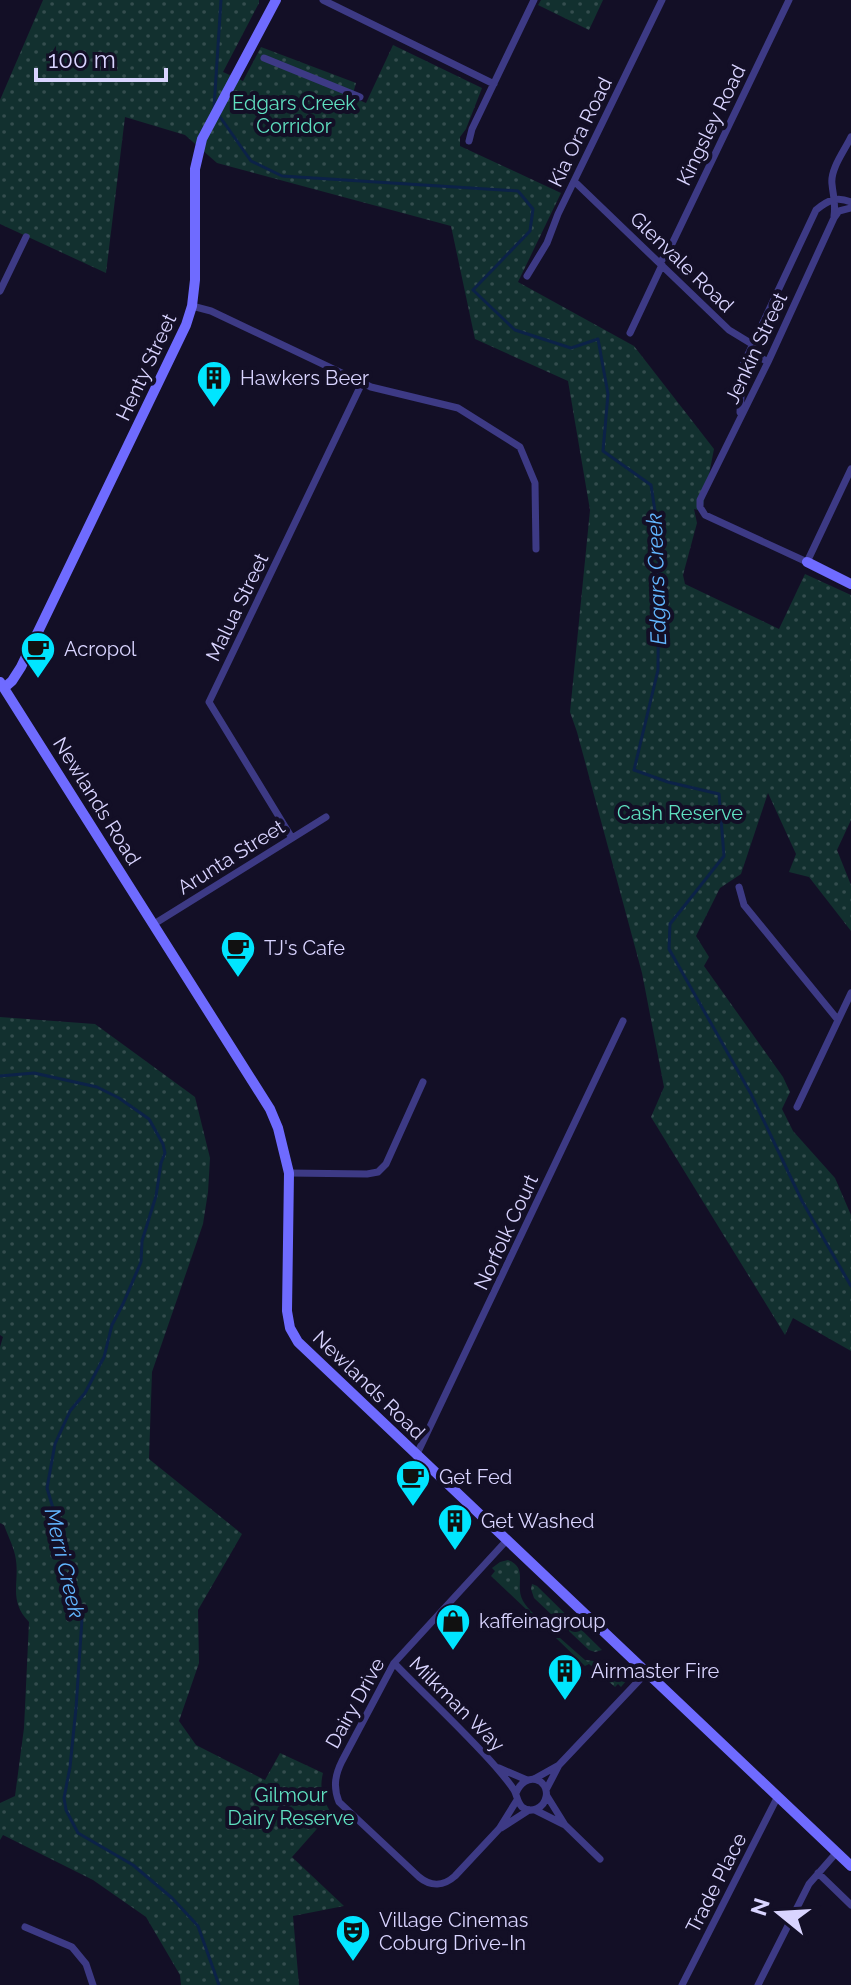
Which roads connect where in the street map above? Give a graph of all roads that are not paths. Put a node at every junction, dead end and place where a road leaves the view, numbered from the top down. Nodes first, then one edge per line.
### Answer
1 (276, 0) edge
2 (323, 0) edge
3 (534, 0) edge
4 (662, 0) edge
5 (789, 0) edge
6 (264, 58) dead end
7 (494, 84) junction
8 (360, 97) dead end
9 (851, 137) edge
10 (469, 141) dead end
11 (575, 182) junction
12 (835, 199) junction
13 (851, 205) edge
14 (815, 213) junction
15 (834, 220) junction
16 (26, 237) dead end
17 (661, 264) junction
18 (527, 276) dead end
19 (0, 291) edge
20 (192, 306) junction
21 (630, 333) dead end
22 (752, 344) junction
23 (768, 362) junction
24 (362, 383) junction
25 (740, 418) junction
26 (851, 469) edge
27 (536, 549) dead end
28 (807, 562) junction
29 (851, 584) edge
30 (2, 685) edge
31 (326, 817) dead end
32 (292, 838) junction
33 (739, 887) dead end
34 (154, 924) junction
35 (851, 993) edge
36 (838, 1020) junction
37 (623, 1021) dead end
38 (423, 1082) dead end
39 (797, 1107) dead end
40 (289, 1173) junction
41 (416, 1456) junction
42 (507, 1540) junction
43 (394, 1663) junction
44 (647, 1672) junction
45 (559, 1765) junction
46 (497, 1767) junction
47 (531, 1779) junction
48 (547, 1793) junction
49 (517, 1796) junction
50 (778, 1796) junction
51 (532, 1810) junction
52 (565, 1825) junction
53 (499, 1829) junction
54 (837, 1852) junction
55 (600, 1859) dead end
56 (851, 1866) edge
57 (818, 1873) junction
58 (851, 1905) edge
59 (25, 1927) dead end
60 (93, 1985) edge
61 (682, 1985) edge
62 (758, 1985) edge

1 - 20 street, Henty Street
2 - 7 street
3 - 7 street
4 - 11 street, Kia Ora Road
5 - 17 street, Kingsley Road
6 - 8 street
7 - 10 street
9 - 12 street
11 - 17 street, Glenvale Road
11 - 18 street, Kia Ora Road
12 - 13 street
12 - 14 street
12 - 15 street
13 - 15 street
14 - 15 street
14 - 22 street
15 - 23 street, Jenkin Street
16 - 19 street
17 - 21 street, Kingsley Road
17 - 22 street, Glenvale Road
20 - 24 street
20 - 30 street, Henty Street
22 - 23 street, Glenvale Road
22 - 25 street
23 - 25 street, Jenkin Street
24 - 27 street
24 - 32 street, Malua Street
25 - 28 street, Jenkin Street
26 - 28 street
28 - 29 street
30 - 34 street, Newlands Road
31 - 32 street, Arunta Street
32 - 34 street, Arunta Street
33 - 36 street
34 - 40 street, Newlands Road
35 - 36 street
36 - 39 street
37 - 41 street, Norfolk Court
38 - 40 street
40 - 41 street, Newlands Road
41 - 42 street, Newlands Road
42 - 43 street, Dairy Drive
42 - 44 street, Newlands Road
43 - 46 street, Milkman Way
43 - 53 street, Dairy Drive
44 - 45 street
44 - 50 street, Newlands Road
45 - 47 street
45 - 48 street
46 - 47 street, Milkman Way
46 - 49 street, Milkman Way
47 - 48 street
47 - 49 street
48 - 51 street
48 - 52 street
49 - 51 street
49 - 53 street, Dairy Drive
50 - 54 street, Newlands Road
50 - 61 street, Trade Place
51 - 52 street
51 - 53 street, Dairy Drive
52 - 55 street
54 - 56 street, Newlands Road
54 - 57 street
57 - 58 street
57 - 62 street
59 - 60 street

